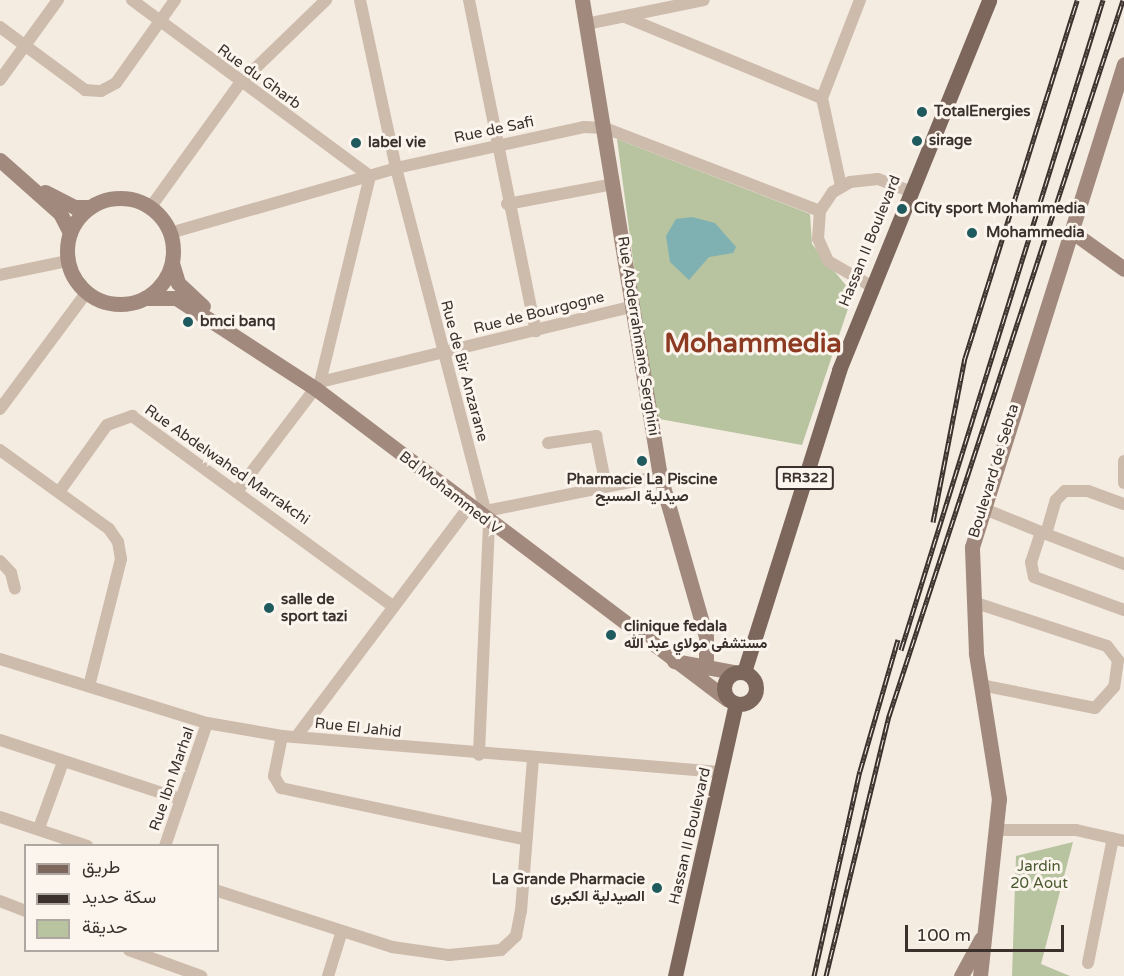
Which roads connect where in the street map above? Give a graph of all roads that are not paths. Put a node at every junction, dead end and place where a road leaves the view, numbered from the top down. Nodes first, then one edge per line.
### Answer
1 (58, 0) edge
2 (132, 0) edge
3 (175, 0) edge
4 (326, 0) edge
5 (360, 0) edge
6 (470, 0) edge
7 (582, 0) edge
8 (704, 0) edge
9 (860, 0) edge
10 (989, 0) edge
11 (625, 17) junction
12 (159, 21) junction
13 (586, 24) junction
14 (0, 27) edge
15 (24, 47) junction
16 (1124, 66) edge
17 (0, 80) edge
18 (240, 83) junction
19 (822, 98) junction
20 (605, 128) junction
21 (496, 143) junction
22 (0, 160) edge
23 (396, 168) junction
24 (370, 176) junction
25 (29, 183) junction
26 (614, 184) junction
27 (840, 186) junction
28 (910, 191) junction
29 (507, 204) junction
30 (90, 207) junction
31 (150, 208) junction
32 (820, 211) junction
33 (1071, 231) junction
34 (70, 233) junction
35 (170, 233) junction
36 (67, 261) junction
37 (172, 263) junction
38 (1124, 269) edge
39 (0, 275) edge
40 (871, 286) junction
41 (86, 293) junction
42 (145, 298) junction
43 (634, 306) junction
44 (227, 329) junction
45 (536, 331) junction
46 (443, 352) junction
47 (318, 385) junction
48 (0, 409) edge
49 (548, 443) dead end
50 (0, 450) edge
51 (1124, 461) edge
52 (660, 476) junction
53 (1124, 483) edge
54 (606, 486) junction
55 (238, 490) junction
56 (60, 492) junction
57 (1124, 504) edge
58 (468, 508) junction
59 (982, 508) junction
60 (487, 518) junction
61 (1044, 533) junction
62 (0, 561) edge
63 (1124, 564) edge
64 (15, 589) dead end
65 (973, 602) junction
66 (391, 605) junction
67 (1124, 610) edge
68 (0, 659) edge
69 (672, 660) junction
70 (706, 668) junction
71 (739, 672) junction
72 (981, 685) junction
73 (89, 686) junction
74 (731, 701) junction
75 (207, 723) junction
76 (282, 736) junction
77 (296, 737) junction
78 (0, 740) edge
79 (479, 755) junction
80 (533, 757) junction
81 (63, 762) junction
82 (723, 772) junction
83 (180, 799) junction
84 (0, 817) edge
85 (39, 828) junction
86 (1000, 831) junction
87 (524, 839) junction
88 (1118, 840) edge
89 (82, 844) edge
90 (166, 844) edge
91 (219, 891) edge
92 (0, 902) edge
93 (24, 910) edge
94 (986, 928) junction
95 (341, 934) junction
96 (132, 952) edge
97 (1088, 963) dead end
98 (201, 976) edge
99 (328, 976) edge
100 (675, 976) edge
101 (961, 976) edge
102 (980, 976) edge

1 - 15 street
2 - 12 street, Rue du Gharb
3 - 12 street
4 - 18 street
5 - 23 street, Rue de Bir Anzarane
6 - 21 street
7 - 13 street, Rue Abderrahmane Serghini
8 - 11 street
9 - 19 street
10 - 28 main road, Hassan II Boulevard / RR322
11 - 13 street
11 - 19 street
12 - 15 street
12 - 18 street, Rue du Gharb
13 - 20 street, Rue Abderrahmane Serghini
14 - 15 street
15 - 17 street
16 - 33 street, Boulevard de Sebta
18 - 24 street, Rue du Gharb
18 - 31 street
19 - 27 street
20 - 21 street, Rue de Safi
20 - 26 street, Rue Abderrahmane Serghini
20 - 32 street, Rue de Safi
21 - 23 street, Rue de Safi
21 - 29 street
22 - 25 street
23 - 24 street, Rue de Safi
23 - 46 street, Rue de Bir Anzarane
24 - 35 street, Rue de Safi
24 - 47 street
25 - 30 street
25 - 34 street
26 - 29 street
26 - 43 street, Rue Abderrahmane Serghini
27 - 28 street
27 - 32 street
28 - 40 main road, Hassan II Boulevard / RR322
29 - 45 street
30 - 31 street
30 - 34 street
31 - 35 street
32 - 40 street
33 - 38 street
33 - 59 street, Boulevard de Sebta
34 - 36 street
35 - 37 street
36 - 39 street
36 - 41 street
37 - 42 street
37 - 44 street, Bd Mohammed V
40 - 71 main road, Hassan II Boulevard / RR322
41 - 42 street
41 - 48 street
42 - 44 street, Bd Mohammed V
43 - 45 street, Rue de Bourgogne
43 - 52 street, Rue Abderrahmane Serghini
44 - 47 street, Bd Mohammed V
45 - 46 street, Rue de Bourgogne
46 - 47 street, Rue de Bourgogne
46 - 60 street, Rue de Bir Anzarane
47 - 55 street
47 - 58 street, Bd Mohammed V
49 - 54 street
50 - 56 street
51 - 53 street
52 - 54 street
52 - 70 street, Rue Abderrahmane Serghini
54 - 60 street
55 - 56 street, Rue Abdelwahed Marrakchi
55 - 66 street, Rue Abdelwahed Marrakchi
56 - 73 street
57 - 61 street
58 - 60 street, Bd Mohammed V
58 - 66 street
59 - 61 street
59 - 65 street, Boulevard de Sebta
60 - 69 street, Bd Mohammed V
60 - 79 street, Rue de Bir Anzarane
61 - 63 street
61 - 67 street
62 - 64 street
65 - 72 street, Boulevard de Sebta
65 - 72 street
66 - 77 street
68 - 73 street, Rue El Jahid
69 - 70 street, Bd Mohammed V
69 - 74 street, Bd Mohammed V
70 - 71 street, Bd Mohammed V
71 - 74 main road, RR322
71 - 74 main road
72 - 86 street, Boulevard de Sebta
73 - 75 street, Rue El Jahid
74 - 82 main road, Hassan II Boulevard / RR322
75 - 76 street, Rue El Jahid
75 - 83 street, Rue Ibn Marhal
76 - 77 street, Rue El Jahid
76 - 87 street
77 - 79 street, Rue El Jahid
78 - 81 street
79 - 80 street, Rue El Jahid
80 - 82 street, Rue El Jahid
80 - 87 street
81 - 83 street
81 - 85 street
82 - 100 main road, Hassan II Boulevard / RR322
83 - 90 street, Rue Ibn Marhal
84 - 85 street
85 - 89 street
86 - 88 street
86 - 94 street, Boulevard de Sebta
87 - 95 street
88 - 97 street
91 - 95 street
92 - 93 street
94 - 101 street, Boulevard de Sebta
94 - 102 street, Boulevard de Sebta
95 - 99 street
96 - 98 street

